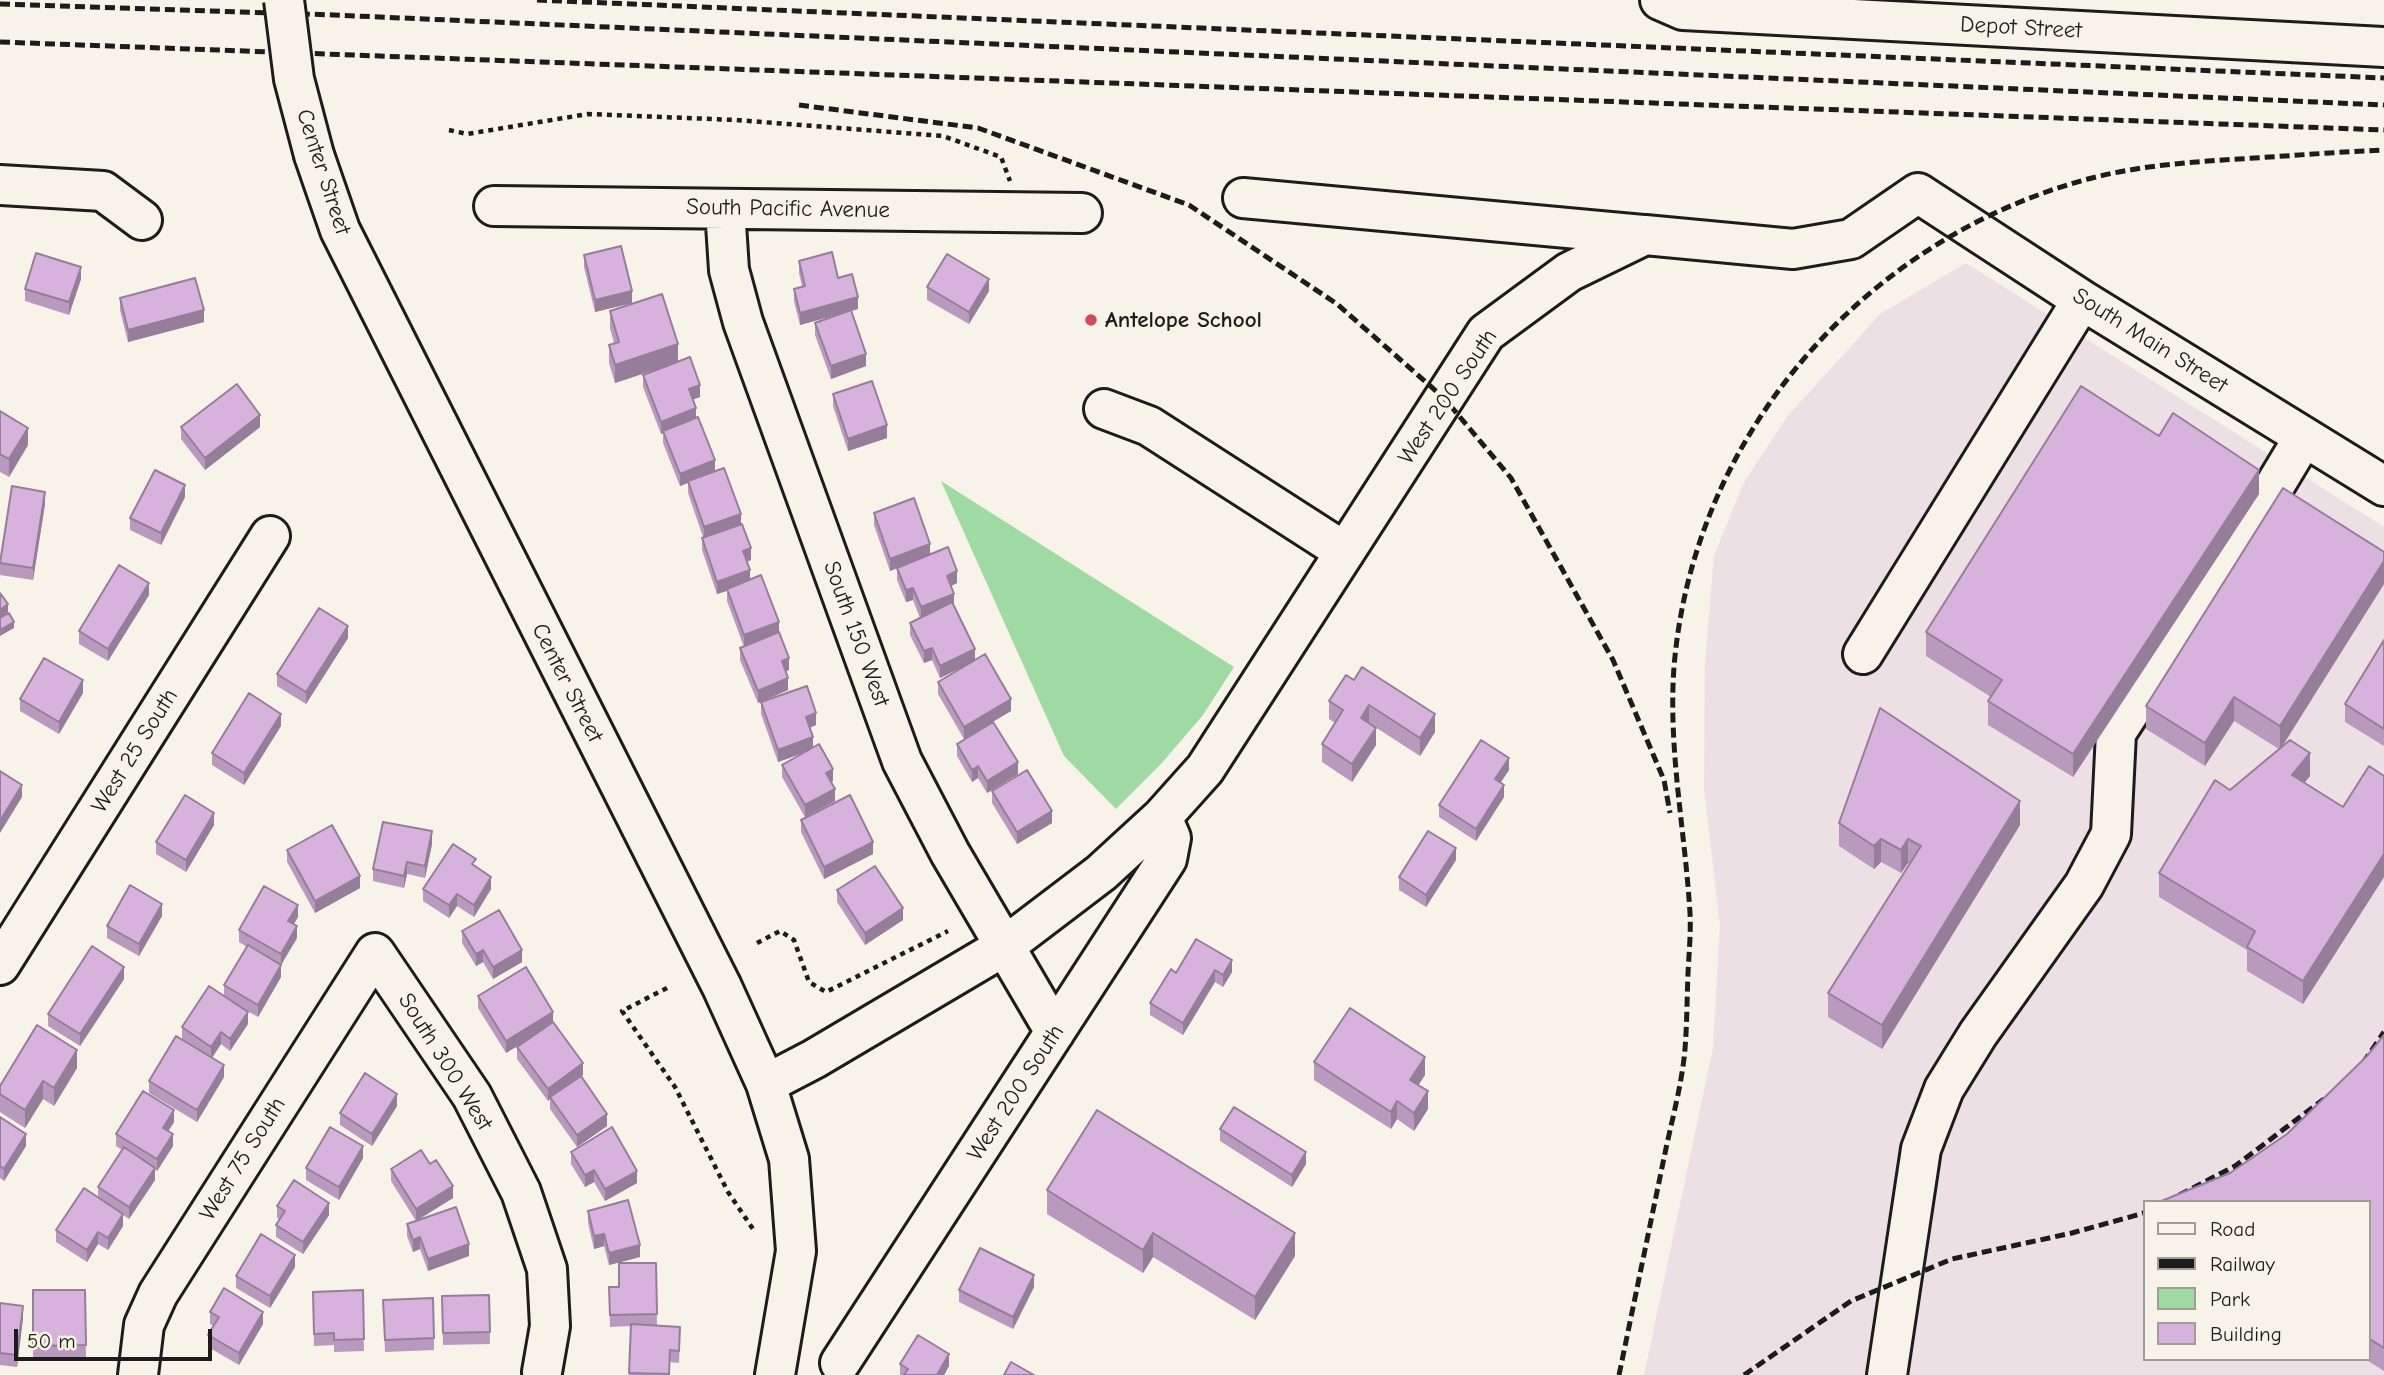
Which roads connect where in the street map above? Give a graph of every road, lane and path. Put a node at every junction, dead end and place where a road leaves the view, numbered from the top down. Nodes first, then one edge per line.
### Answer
1 (284, 0) edge
2 (1677, 4) edge
3 (2384, 47) edge
4 (449, 130) dead end
5 (0, 186) edge
6 (1243, 198) dead end
7 (494, 206) dead end
8 (725, 209) junction
9 (1021, 212) junction
10 (1082, 213) dead end
11 (142, 220) dead end
12 (1645, 236) junction
13 (2082, 300) junction
14 (1104, 409) dead end
15 (2304, 437) junction
16 (2384, 486) edge
17 (270, 536) dead end
18 (1345, 552) junction
19 (1863, 654) dead end
20 (1163, 817) junction
21 (948, 931) dead end
22 (757, 943) dead end
23 (1005, 946) junction
24 (374, 953) joint
25 (0, 965) edge
26 (667, 988) dead end
27 (1055, 1032) junction
28 (766, 1084) junction
29 (755, 1232) dead end
30 (840, 1363) dead end
31 (541, 1374) edge
32 (138, 1375) edge
33 (775, 1375) edge
34 (1887, 1375) edge

1 - 28 street, Center Street, bridge
2 - 3 street, Depot Street
4 - 9 path
5 - 11 street
6 - 12 street
7 - 8 street, South Pacific Avenue
8 - 9 street, South Pacific Avenue
8 - 23 street, South 150 West
9 - 10 street, South Pacific Avenue
12 - 13 street, South Main Street
12 - 18 street, West 200 South
13 - 15 street, South Main Street
13 - 19 street
14 - 18 street
15 - 16 street, South Main Street
15 - 34 street
17 - 25 street, West 25 South
18 - 20 street, West 200 South
20 - 23 street, West 200 South
20 - 27 street, West 200 South
21 - 22 path
23 - 27 street, South 150 West
23 - 28 street, West 200 South
24 - 31 street, South 300 West
24 - 32 street, West 75 South
26 - 29 path
27 - 30 street, West 200 South
28 - 33 street, Center Street

